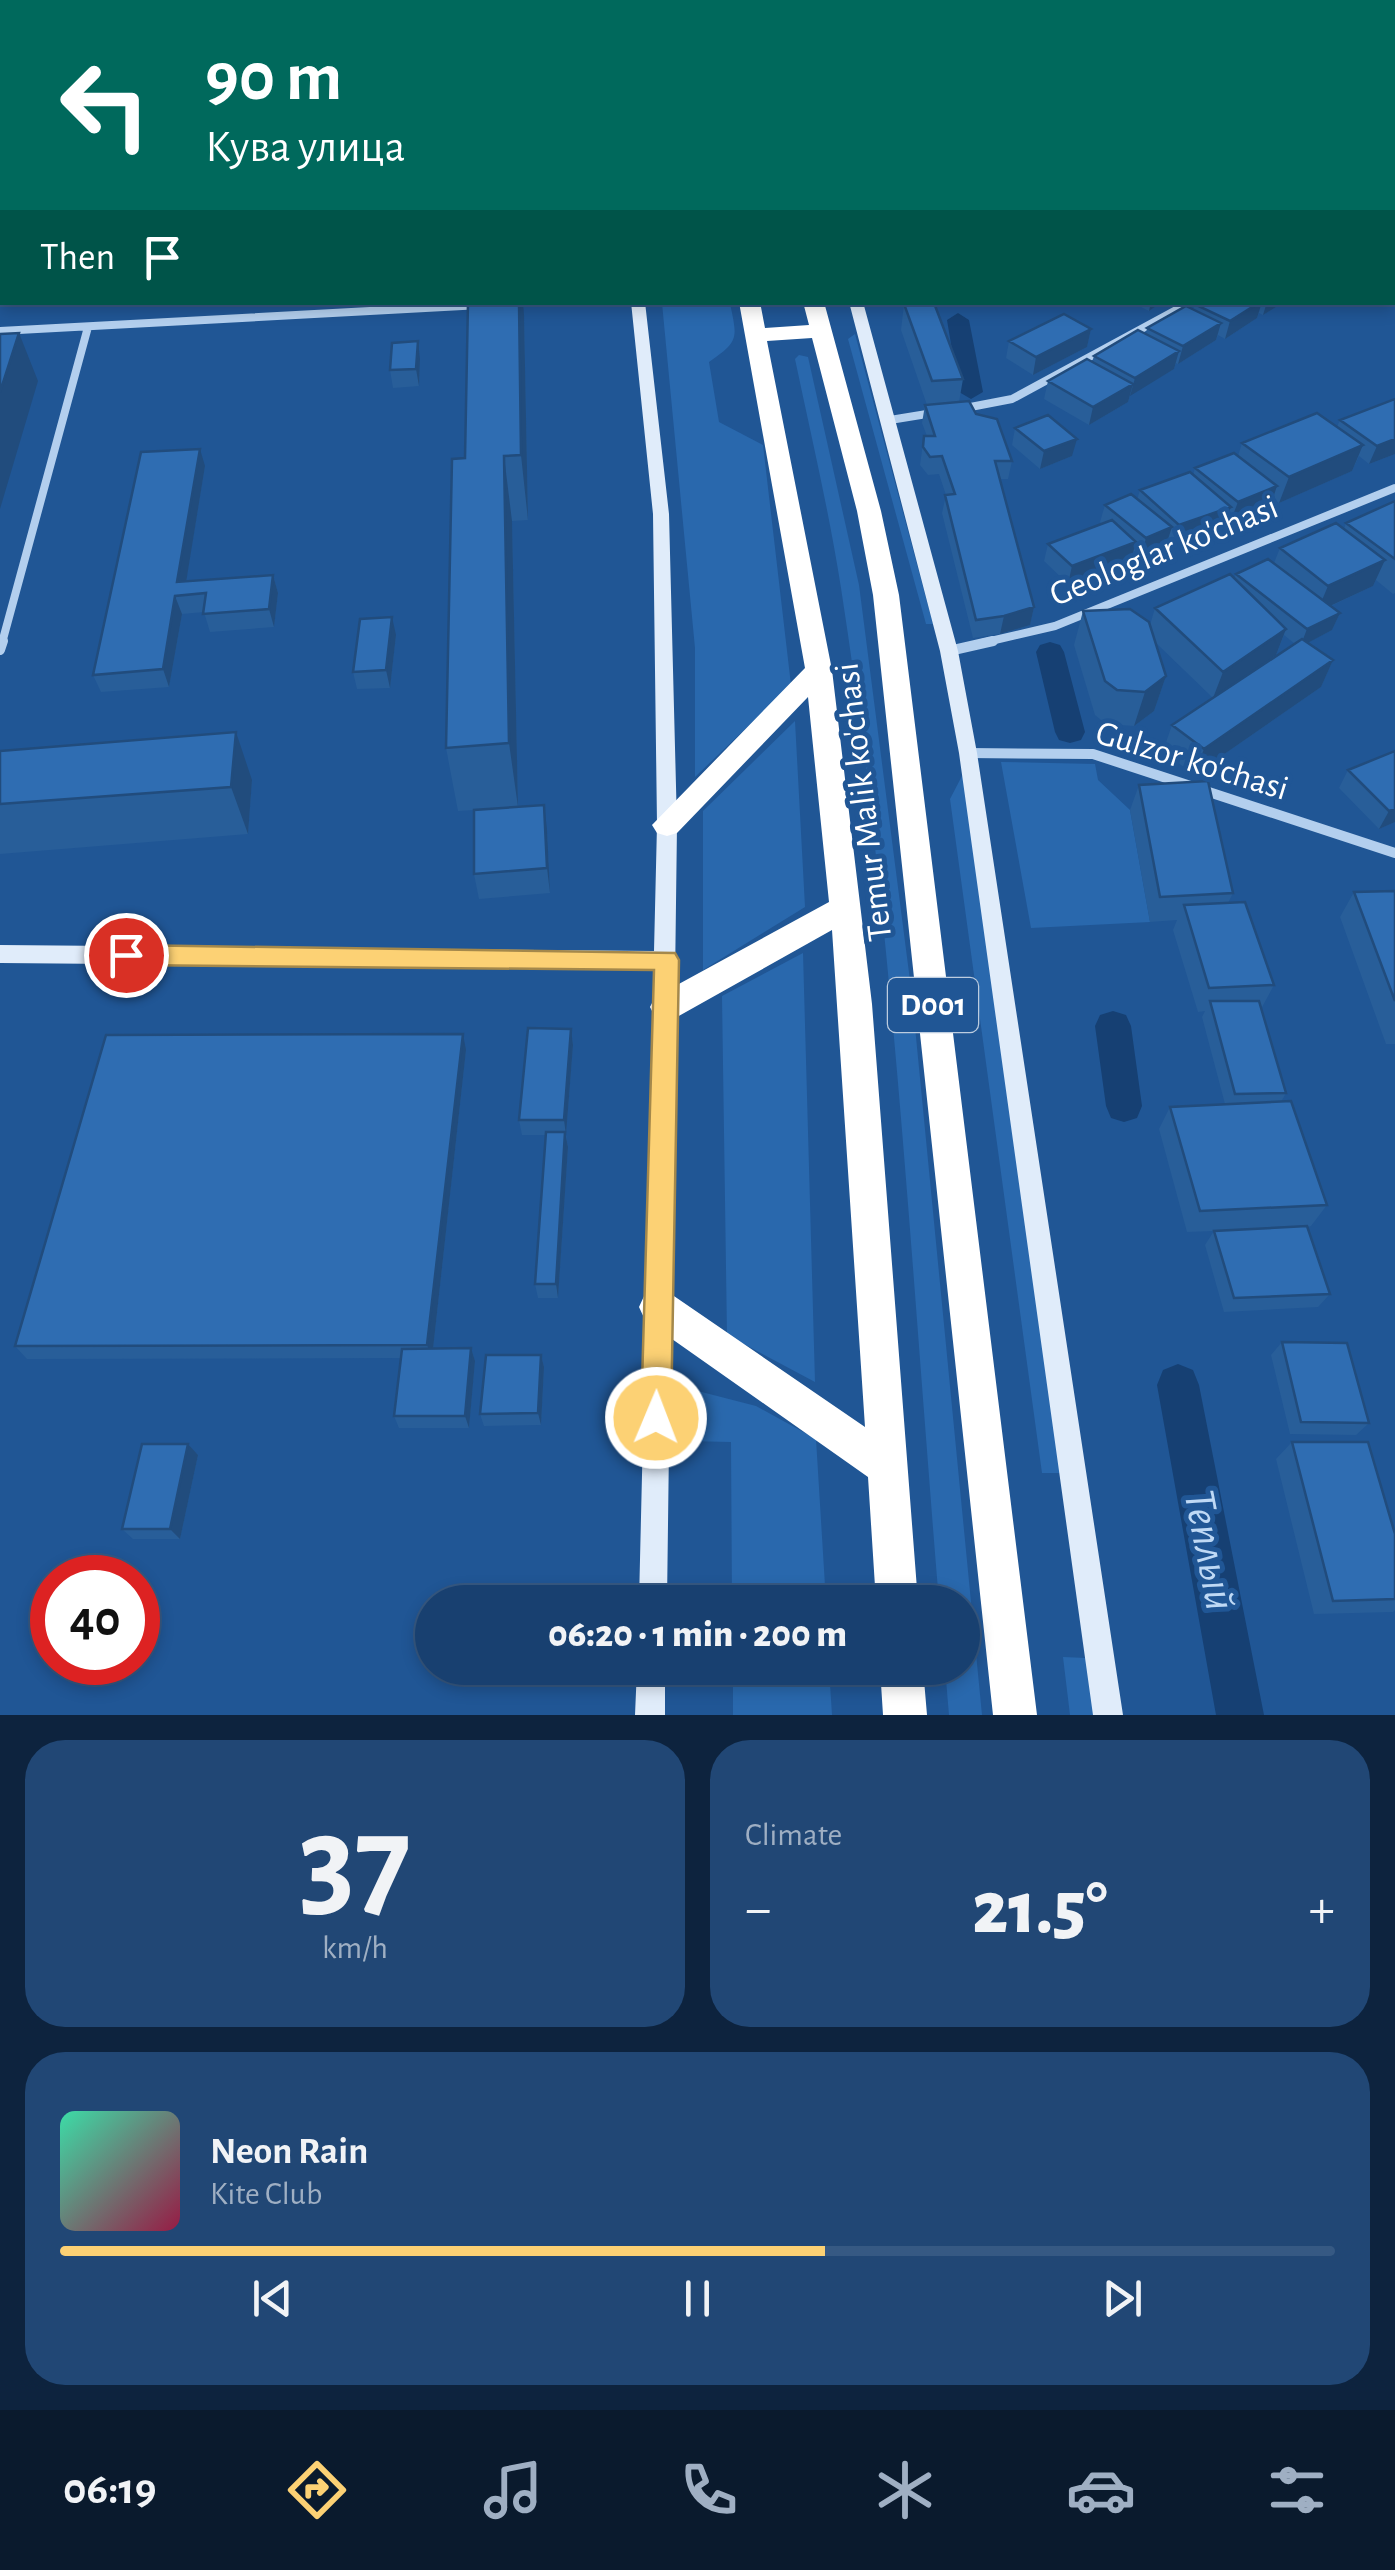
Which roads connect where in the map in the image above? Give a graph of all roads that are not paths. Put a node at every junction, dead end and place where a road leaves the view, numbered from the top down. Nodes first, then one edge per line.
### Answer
1 (485, 305) edge
2 (638, 305) edge
3 (749, 305) edge
4 (857, 305) edge
5 (1185, 305) edge
6 (817, 317) edge
7 (88, 326) junction
8 (0, 331) edge
9 (756, 334) junction
10 (955, 410) edge
11 (938, 412) edge
12 (890, 420) junction
13 (1395, 488) edge
14 (0, 650) edge
15 (948, 651) junction
16 (819, 670) junction
17 (968, 753) junction
18 (668, 825) junction
19 (1395, 853) edge
20 (845, 908) junction
21 (0, 954) edge
22 (667, 960) junction
23 (666, 1007) junction
24 (658, 1307) junction
25 (887, 1466) junction
26 (652, 1585) edge
27 (896, 1585) edge
28 (651, 1685) edge
29 (903, 1685) edge
30 (650, 1715) edge
31 (906, 1715) edge
32 (1015, 1715) edge
33 (1108, 1715) edge

1 - 7 street
2 - 18 street
3 - 9 highway, Temur Malik ko'chasi / D001
4 - 12 street
5 - 10 street
6 - 9 highway
6 - 32 highway, Temur Malik ko'chasi / D001
7 - 8 street
7 - 14 street
9 - 16 highway, Temur Malik ko'chasi / D001
11 - 12 street
12 - 15 street
13 - 15 street, Geologlar ko'chasi
15 - 17 street
16 - 18 highway
16 - 20 highway, Temur Malik ko'chasi / D001
17 - 19 street, Gulzor ko'chasi
17 - 33 street
18 - 22 street
20 - 23 highway
20 - 25 highway, Temur Malik ko'chasi / D001
21 - 22 street
22 - 23 street
23 - 24 street
24 - 25 highway
24 - 26 street
25 - 27 highway, Temur Malik ko'chasi / D001
28 - 30 street
29 - 31 highway

